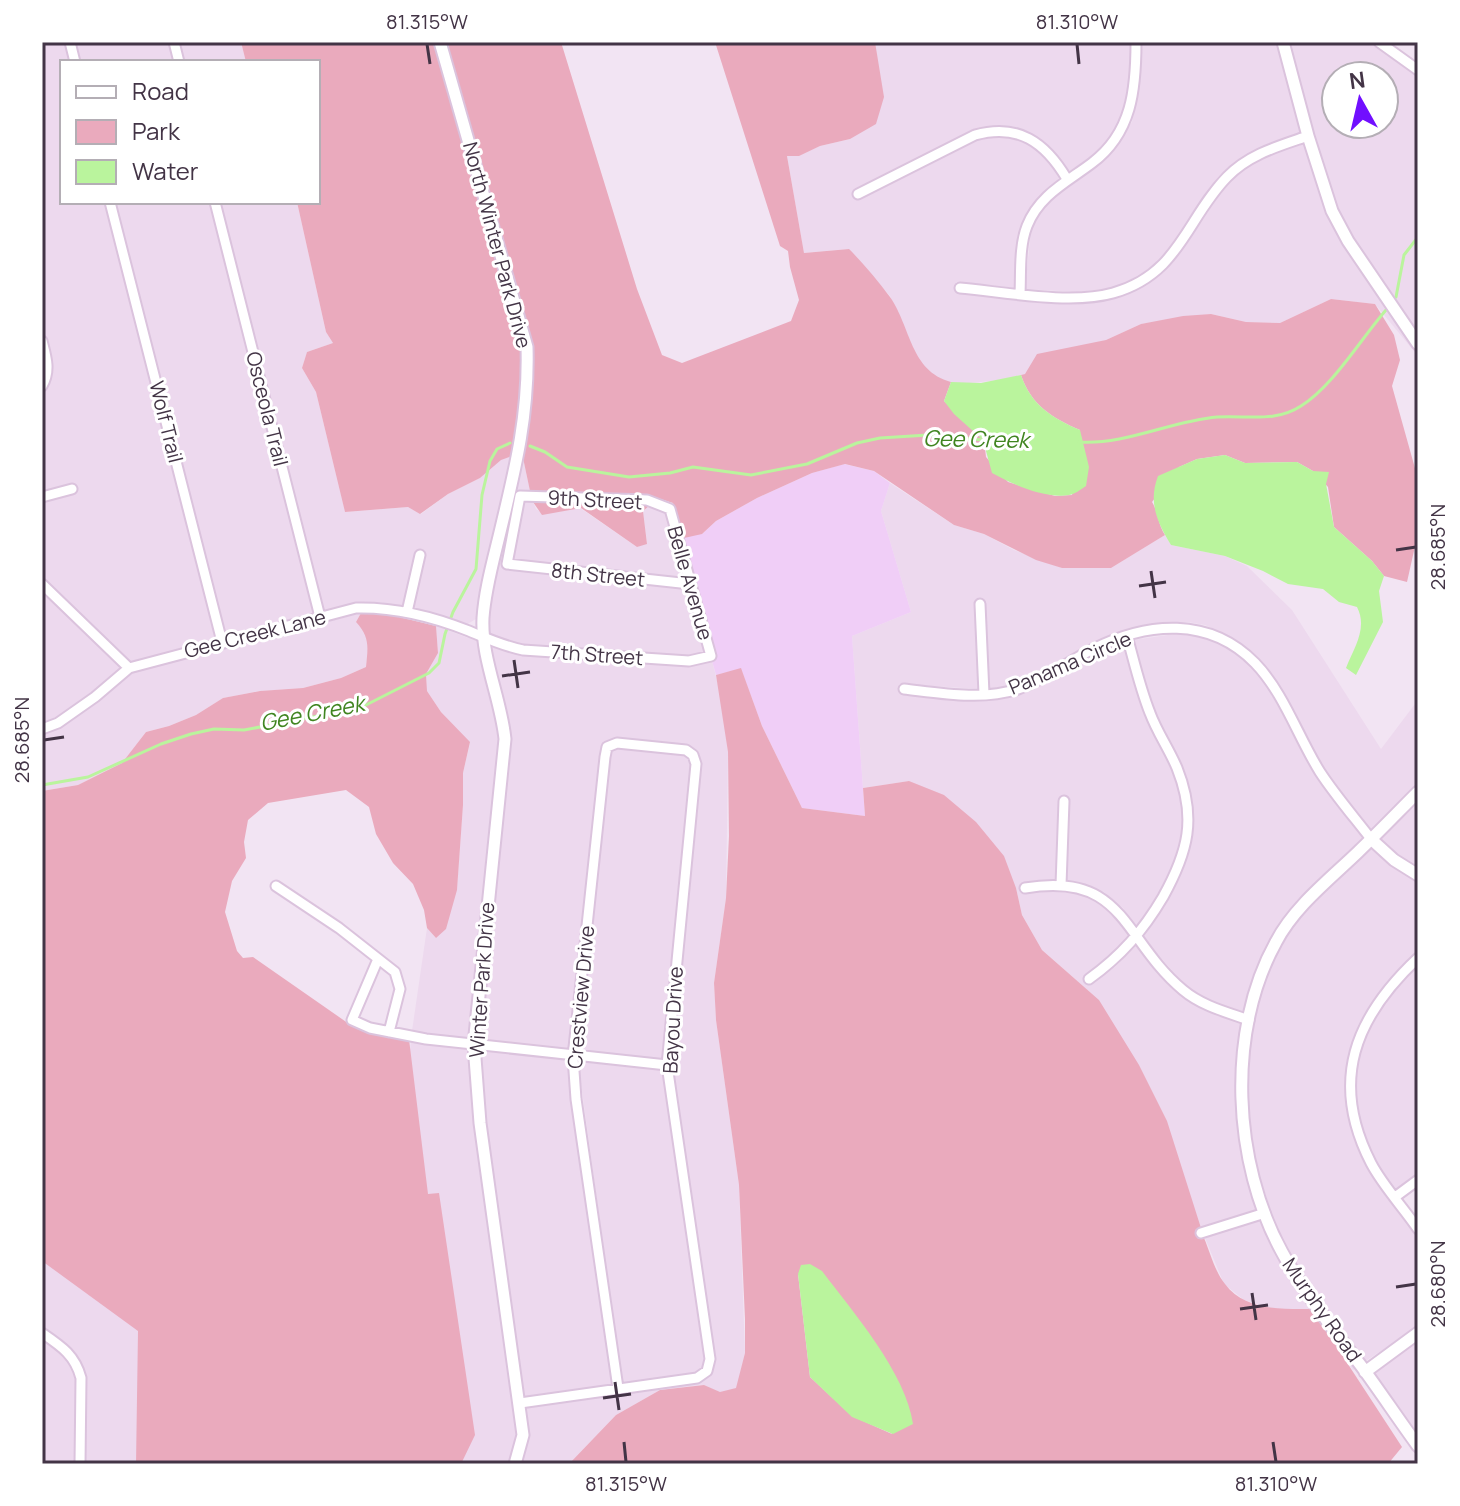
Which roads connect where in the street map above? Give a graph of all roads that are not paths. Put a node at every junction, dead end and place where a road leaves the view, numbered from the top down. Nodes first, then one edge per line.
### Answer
1 (440, 42) edge
2 (1136, 42) edge
3 (1283, 42) edge
4 (1379, 42) edge
5 (1418, 70) edge
6 (1308, 136) junction
7 (1067, 179) junction
8 (858, 194) dead end
9 (111, 204) edge
10 (216, 204) edge
11 (960, 288) dead end
12 (1020, 294) junction
13 (42, 341) edge
14 (1418, 344) edge
15 (42, 386) edge
16 (72, 489) dead end
17 (42, 497) edge
18 (670, 509) joint
19 (420, 555) dead end
20 (507, 564) joint
21 (42, 584) edge
22 (690, 584) junction
23 (980, 604) dead end
24 (407, 612) junction
25 (320, 617) junction
26 (1127, 636) junction
27 (484, 638) junction
28 (222, 642) junction
29 (711, 656) joint
30 (129, 668) junction
31 (904, 689) dead end
32 (984, 694) junction
33 (42, 729) edge
34 (607, 747) joint
35 (1418, 792) edge
36 (1064, 801) dead end
37 (1371, 839) junction
38 (1418, 875) edge
39 (1061, 885) junction
40 (276, 886) dead end
41 (1025, 888) dead end
42 (1137, 938) junction
43 (1418, 958) edge
44 (378, 959) junction
45 (1089, 979) dead end
46 (1249, 1020) junction
47 (389, 1032) junction
48 (474, 1045) junction
49 (573, 1057) junction
50 (667, 1065) junction
51 (1418, 1180) edge
52 (1395, 1197) junction
53 (1265, 1213) junction
54 (1418, 1229) edge
55 (1201, 1233) dead end
56 (42, 1333) edge
57 (1418, 1333) edge
58 (1365, 1372) junction
59 (618, 1388) junction
60 (520, 1403) junction
61 (1418, 1446) edge
62 (80, 1464) edge
63 (515, 1464) edge

1 - 27 street, North Winter Park Drive
2 - 7 street
3 - 6 street
4 - 5 street
6 - 12 street
6 - 14 street
7 - 8 street
7 - 12 street
9 - 28 street, Wolf Trail
10 - 25 street, Osceola Trail
11 - 12 street
13 - 15 street
16 - 17 street
18 - 20 street, 9th Street
18 - 22 street, Belle Avenue
19 - 24 street
20 - 22 street, 8th Street
21 - 30 street
22 - 29 street, Belle Avenue
23 - 32 street
24 - 25 street, Gee Creek Lane
24 - 27 street, Gee Creek Lane
25 - 28 street, Gee Creek Lane
26 - 32 street, Panama Circle
26 - 37 street, Panama Circle
26 - 42 street
27 - 29 street, 7th Street
27 - 48 street, Winter Park Drive
28 - 30 street, Gee Creek Lane
30 - 33 street, Gee Creek Lane
31 - 32 street, Panama Circle
34 - 49 street, Crestview Drive
34 - 50 street, Bayou Drive
35 - 37 street, Murphy Road
36 - 39 street
37 - 38 street
37 - 46 street, Murphy Road
39 - 41 street
39 - 42 street
40 - 44 street
42 - 45 street
42 - 46 street
43 - 52 street
44 - 47 street
44 - 47 street
46 - 53 street, Murphy Road
47 - 48 street
48 - 49 street
48 - 60 street, Winter Park Drive
49 - 50 street
49 - 59 street, Crestview Drive
50 - 59 street, Bayou Drive
51 - 52 street
52 - 54 street
53 - 55 street
53 - 58 street, Murphy Road
56 - 62 street
57 - 58 street
58 - 61 street, Murphy Road
59 - 60 street
60 - 63 street, Winter Park Drive

